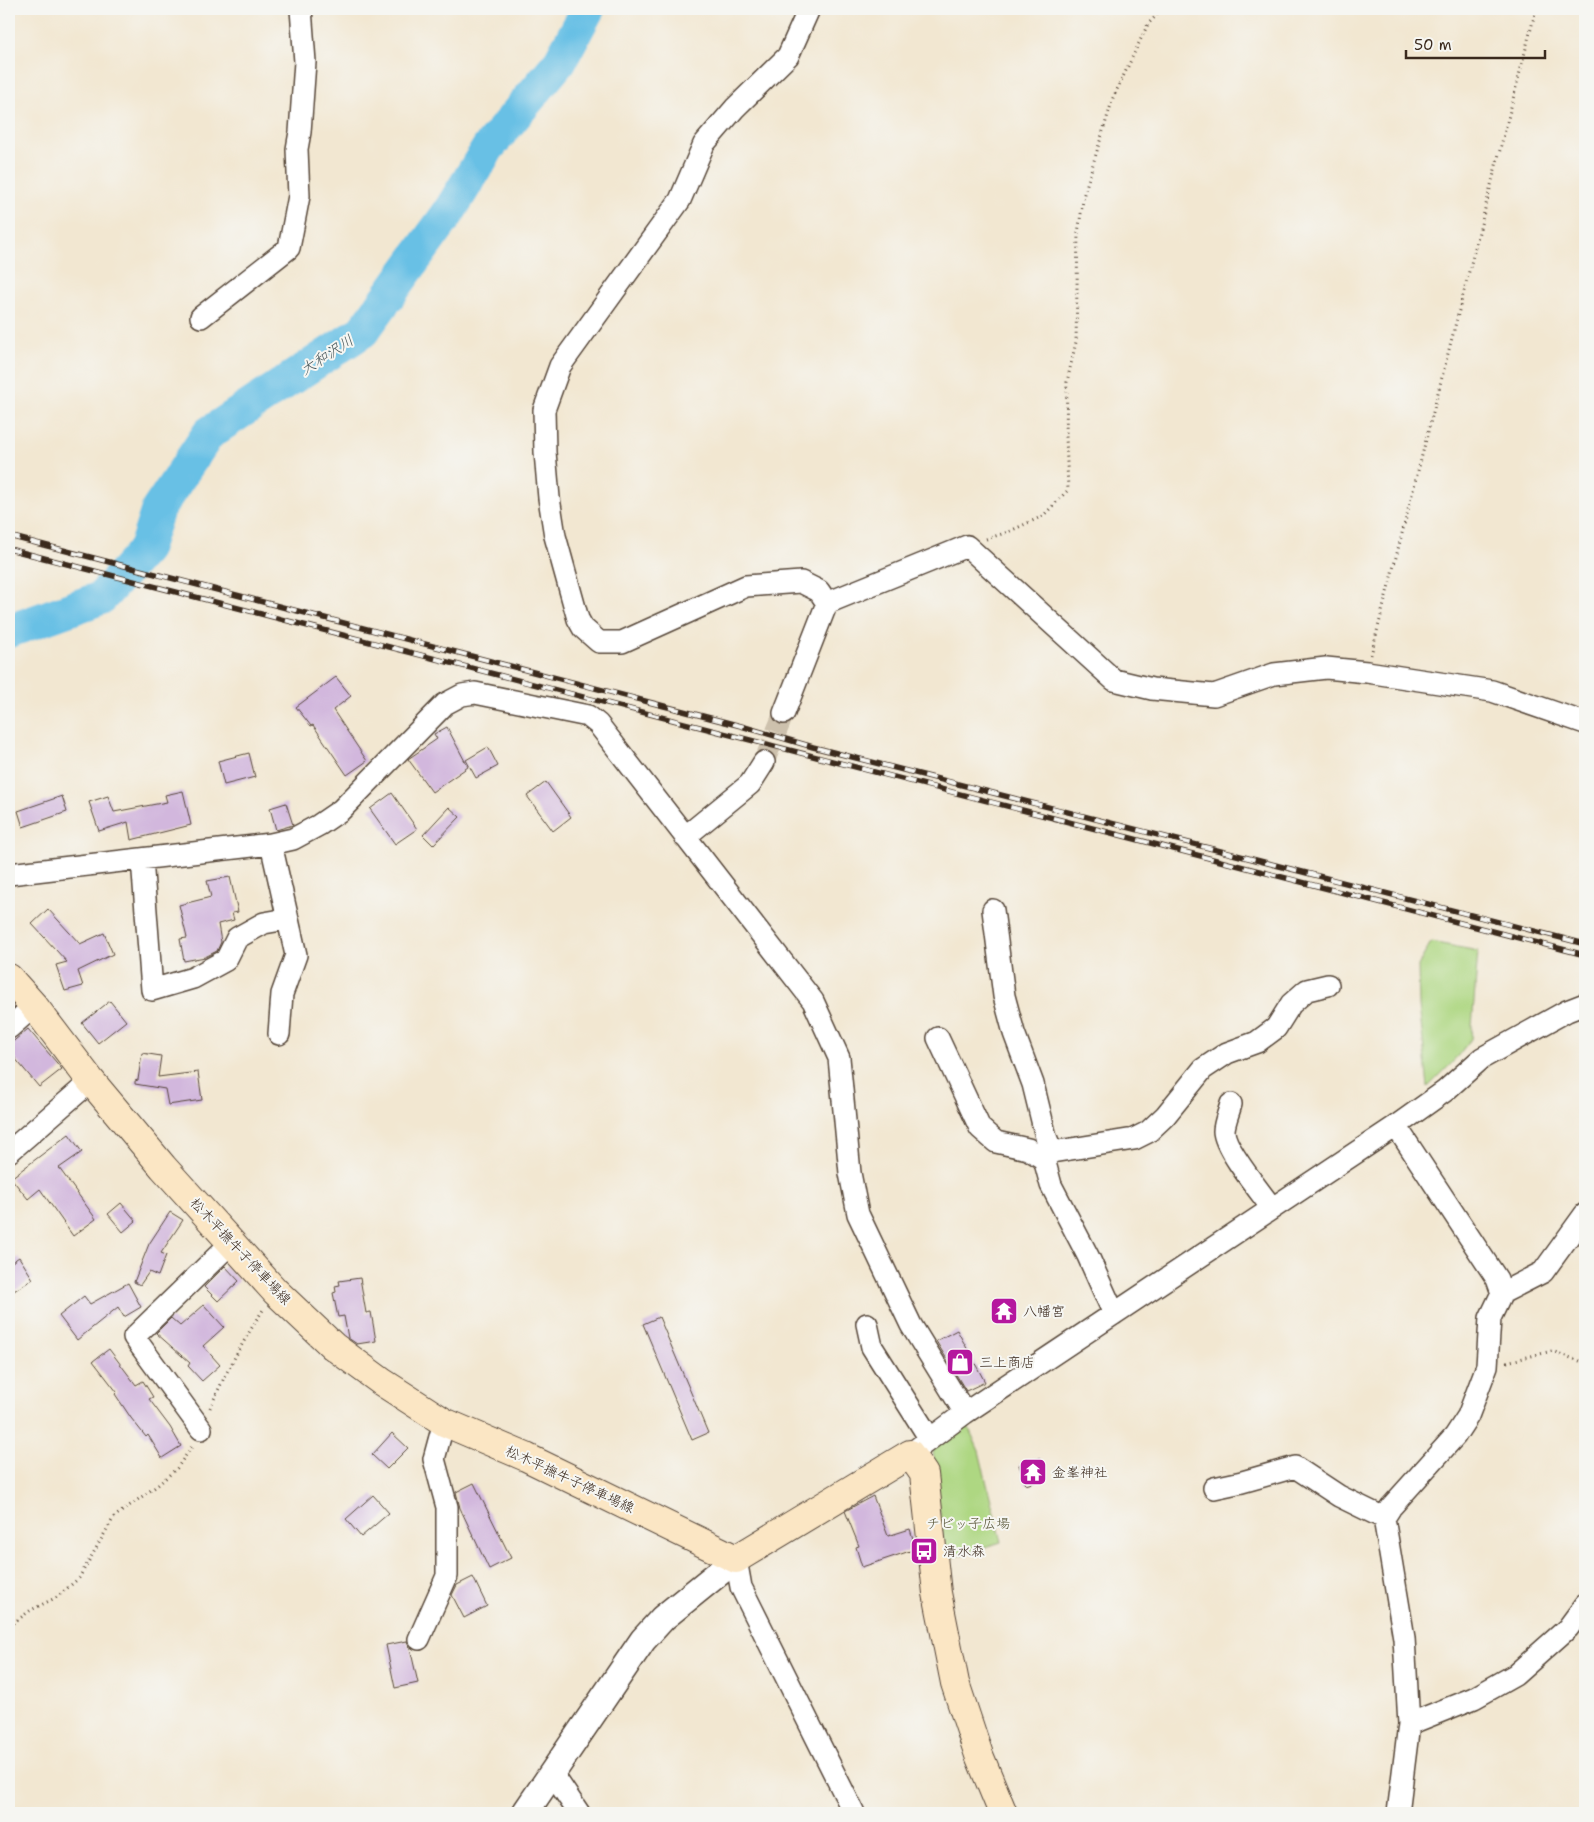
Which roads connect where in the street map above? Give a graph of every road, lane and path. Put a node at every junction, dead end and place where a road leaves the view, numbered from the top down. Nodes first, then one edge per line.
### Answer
1 (301, 9) edge
2 (808, 9) edge
3 (1163, 9) edge
4 (1536, 9) edge
5 (202, 317) dead end
6 (967, 546) junction
7 (827, 603) junction
8 (1367, 672) junction
9 (784, 713) tunnel mouth
10 (1585, 723) edge
11 (764, 762) tunnel mouth
12 (685, 837) junction
13 (270, 844) junction
14 (142, 859) junction
15 (9, 874) edge
16 (993, 910) dead end
17 (287, 919) junction
18 (9, 978) edge
19 (1328, 985) dead end
20 (1585, 1004) edge
21 (34, 1006) junction
22 (9, 1028) edge
23 (279, 1034) dead end
24 (938, 1038) dead end
25 (91, 1080) junction
26 (1231, 1104) dead end
27 (1396, 1126) junction
28 (9, 1152) edge
29 (1048, 1156) junction
30 (1272, 1208) junction
31 (1585, 1214) edge
32 (231, 1243) junction
33 (275, 1291) junction
34 (1502, 1293) junction
35 (1114, 1314) junction
36 (867, 1324) dead end
37 (1585, 1364) edge
38 (1487, 1366) junction
39 (965, 1413) junction
40 (444, 1422) junction
41 (201, 1429) junction
42 (920, 1446) junction
43 (1214, 1488) dead end
44 (1384, 1518) junction
45 (736, 1559) junction
46 (1585, 1606) edge
47 (9, 1626) edge
48 (418, 1639) dead end
49 (1409, 1724) junction
50 (552, 1773) junction
51 (525, 1813) edge
52 (578, 1813) edge
53 (854, 1813) edge
54 (1003, 1813) edge
55 (1398, 1813) edge

1 - 5 street
2 - 7 street
3 - 6 path
4 - 8 path
6 - 7 street
6 - 8 street
7 - 9 street
8 - 10 street
11 - 12 street
12 - 13 street
12 - 39 street
13 - 14 street
13 - 17 street
14 - 15 street
14 - 17 street
16 - 29 street
17 - 23 street
18 - 21 main road, 松木平撫牛子停車場線
19 - 29 street
20 - 27 street
21 - 22 street
21 - 25 main road, 松木平撫牛子停車場線
24 - 29 street
25 - 28 street
25 - 32 main road, 松木平撫牛子停車場線
26 - 30 street
27 - 30 street
27 - 34 street
29 - 35 street
30 - 35 street
31 - 34 street
32 - 33 main road, 松木平撫牛子停車場線
32 - 41 street
33 - 40 main road, 松木平撫牛子停車場線
33 - 41 path
34 - 38 street
35 - 39 street
36 - 42 street
37 - 38 path
38 - 44 street
39 - 42 street
40 - 45 main road, 松木平撫牛子停車場線
40 - 48 street
41 - 47 path
42 - 45 main road
42 - 54 main road
43 - 44 street
44 - 49 street
45 - 50 street
45 - 53 street
46 - 49 street
49 - 55 street
50 - 51 street
50 - 52 street

